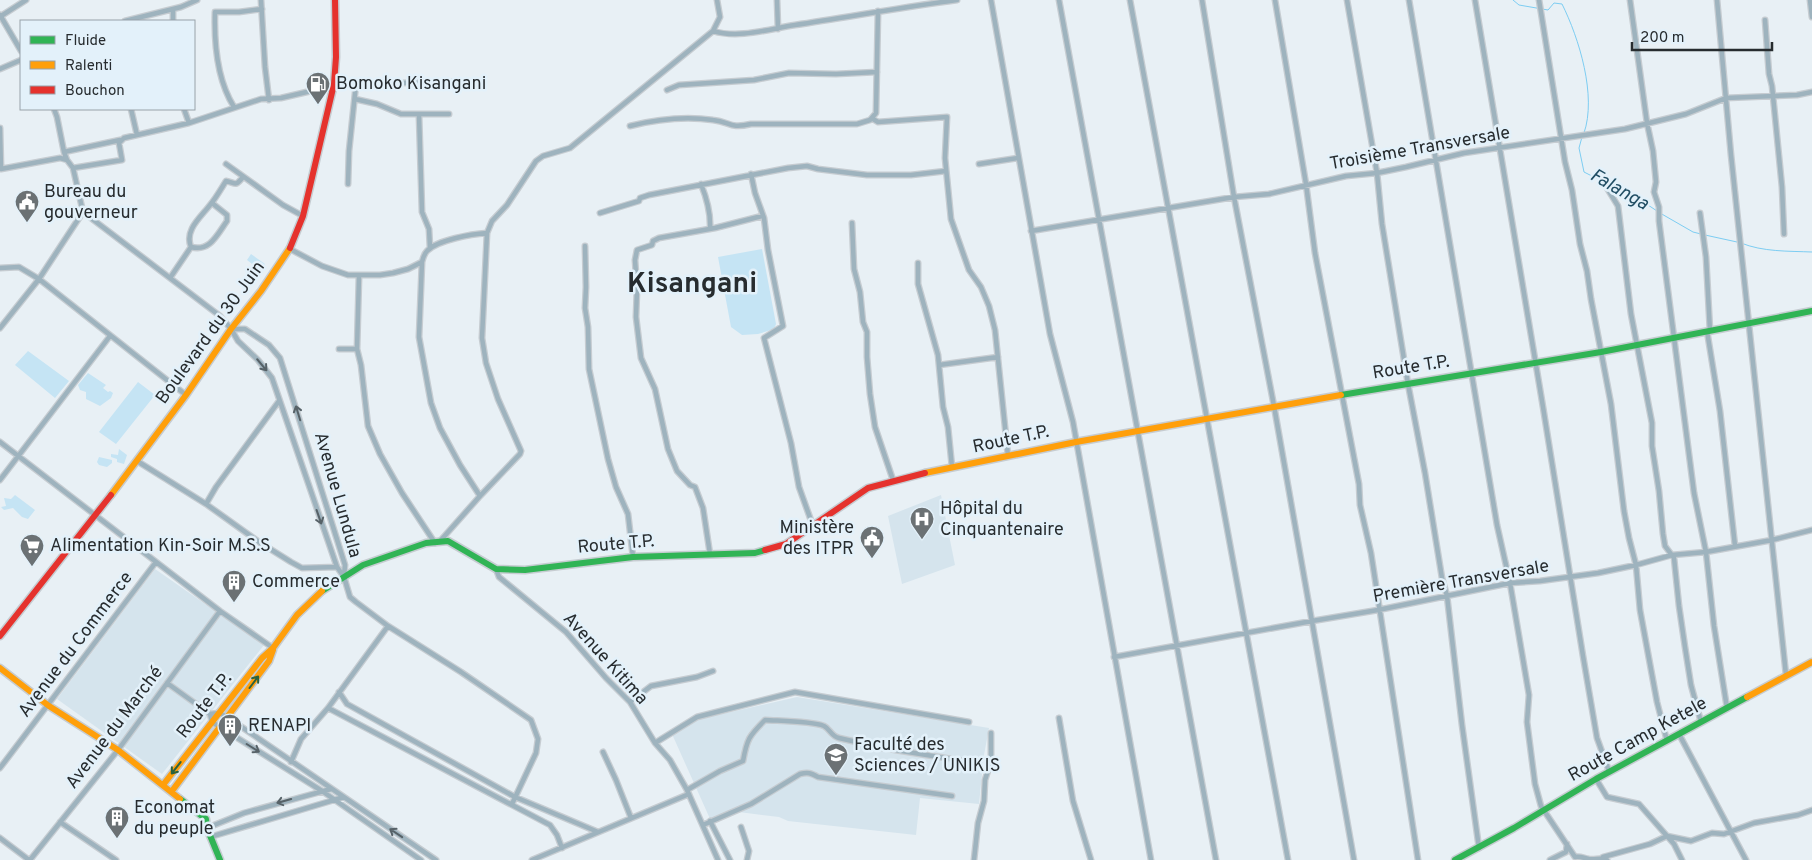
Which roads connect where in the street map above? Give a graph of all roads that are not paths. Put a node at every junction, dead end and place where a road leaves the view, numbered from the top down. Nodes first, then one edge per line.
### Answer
1 (26, 0) edge
2 (197, 0) edge
3 (261, 0) edge
4 (335, 0) edge
5 (717, 0) edge
6 (777, 0) edge
7 (958, 0) edge
8 (991, 0) edge
9 (1059, 0) edge
10 (1130, 0) edge
11 (1202, 0) edge
12 (1275, 0) edge
13 (1347, 0) edge
14 (1408, 0) edge
15 (1475, 0) edge
16 (1539, 0) edge
17 (1630, 0) edge
18 (1717, 0) edge
19 (1810, 0) edge
20 (173, 9) junction
21 (262, 9) junction
22 (878, 11) junction
23 (0, 16) edge
24 (1812, 17) edge
25 (129, 20) edge
26 (174, 20) edge
27 (1765, 20) dead end
28 (778, 29) junction
29 (713, 31) junction
30 (20, 49) edge
31 (20, 60) edge
32 (0, 69) edge
33 (877, 72) junction
34 (456, 82) dead end
35 (356, 84) junction
36 (333, 86) junction
37 (667, 90) dead end
38 (1812, 92) edge
39 (1773, 96) junction
40 (1726, 98) junction
41 (355, 99) junction
42 (269, 100) junction
43 (234, 108) junction
44 (54, 110) edge
45 (131, 110) edge
46 (184, 110) edge
47 (449, 114) dead end
48 (418, 115) junction
49 (873, 119) junction
50 (1646, 122) junction
51 (188, 123) junction
52 (630, 126) dead end
53 (0, 128) edge
54 (137, 135) junction
55 (1562, 138) junction
56 (120, 140) junction
57 (1500, 149) junction
58 (64, 152) junction
59 (1018, 158) junction
60 (1, 159) edge
61 (67, 160) junction
62 (1437, 160) junction
63 (226, 164) dead end
64 (979, 164) dead end
65 (73, 168) junction
66 (946, 171) junction
67 (0, 172) edge
68 (1377, 173) junction
69 (751, 174) junction
70 (243, 177) junction
71 (348, 184) dead end
72 (701, 184) junction
73 (1306, 184) junction
74 (1607, 188) dead end
75 (1234, 197) junction
76 (212, 203) junction
77 (1168, 208) junction
78 (83, 212) junction
79 (600, 213) dead end
80 (1700, 214) dead end
81 (303, 216) junction
82 (762, 216) junction
83 (1099, 220) junction
84 (852, 223) dead end
85 (710, 229) junction
86 (1031, 231) junction
87 (487, 233) junction
88 (1784, 234) dead end
89 (584, 246) dead end
90 (191, 247) junction
91 (430, 248) junction
92 (290, 249) junction
93 (422, 262) junction
94 (918, 263) dead end
95 (0, 268) edge
96 (360, 276) junction
97 (170, 278) junction
98 (39, 279) junction
99 (1812, 311) edge
100 (1749, 323) junction
101 (0, 328) edge
102 (231, 329) junction
103 (1708, 331) junction
104 (110, 336) junction
105 (1674, 337) junction
106 (1637, 345) junction
107 (339, 349) dead end
108 (357, 349) junction
109 (1602, 352) junction
110 (998, 357) junction
111 (1536, 363) junction
112 (939, 365) junction
113 (1472, 373) junction
114 (1408, 384) junction
115 (186, 395) junction
116 (1342, 395) junction
117 (279, 401) junction
118 (1274, 406) junction
119 (1207, 419) junction
120 (1138, 432) junction
121 (0, 442) edge
122 (1076, 442) junction
123 (1008, 456) junction
124 (17, 457) junction
125 (137, 461) junction
126 (952, 467) junction
127 (0, 480) edge
128 (893, 480) junction
129 (480, 496) junction
130 (206, 504) junction
131 (96, 516) junction
132 (812, 526) junction
133 (1812, 530) edge
134 (1772, 540) junction
135 (438, 542) junction
136 (1736, 546) junction
137 (1706, 552) junction
138 (710, 554) junction
139 (1672, 555) junction
140 (633, 557) junction
141 (156, 562) junction
142 (1636, 565) junction
143 (337, 567) junction
144 (496, 569) junction
145 (344, 577) junction
146 (1570, 577) junction
147 (1510, 583) junction
148 (1446, 596) junction
149 (220, 610) junction
150 (1378, 610) junction
151 (1312, 621) junction
152 (388, 626) junction
153 (1246, 633) junction
154 (0, 636) edge
155 (1177, 645) junction
156 (273, 648) junction
157 (1114, 657) junction
158 (1812, 662) edge
159 (0, 668) edge
160 (713, 671) dead end
161 (1786, 675) junction
162 (167, 683) junction
163 (340, 692) junction
164 (630, 702) junction
165 (49, 706) junction
166 (328, 708) junction
167 (1727, 708) junction
168 (219, 713) junction
169 (210, 714) junction
170 (227, 717) junction
171 (1059, 718) dead end
172 (212, 722) junction
173 (969, 722) dead end
174 (1701, 722) junction
175 (386, 725) junction
176 (220, 728) junction
177 (991, 733) dead end
178 (378, 734) junction
179 (1679, 734) junction
180 (1667, 741) junction
181 (655, 743) junction
182 (118, 750) junction
183 (602, 752) dead end
184 (291, 762) junction
185 (970, 762) dead end
186 (0, 768) edge
187 (1609, 771) junction
188 (1596, 779) junction
189 (163, 785) junction
190 (331, 789) junction
191 (172, 791) junction
192 (322, 791) junction
193 (688, 792) junction
194 (952, 796) dead end
195 (344, 797) junction
196 (515, 797) junction
197 (333, 800) junction
198 (512, 804) junction
199 (1543, 810) junction
200 (1812, 810) edge
201 (632, 818) junction
202 (710, 821) junction
203 (60, 822) junction
204 (703, 825) junction
205 (741, 827) dead end
206 (207, 828) junction
207 (1732, 831) junction
208 (598, 832) junction
209 (1667, 836) junction
210 (210, 837) junction
211 (0, 838) edge
212 (1566, 843) junction
213 (562, 848) junction
214 (1479, 848) junction
215 (1602, 858) junction
216 (30, 860) edge
217 (116, 860) edge
218 (220, 860) edge
219 (421, 860) edge
220 (436, 860) edge
221 (532, 860) edge
222 (718, 860) edge
223 (730, 860) edge
224 (748, 860) edge
225 (974, 860) edge
226 (1091, 860) edge
227 (1151, 860) edge
228 (1216, 860) edge
229 (1288, 860) edge
230 (1354, 860) edge
231 (1418, 860) edge
232 (1455, 860) edge
233 (1550, 860) edge
234 (1589, 860) edge
235 (1607, 860) edge
236 (1682, 860) edge
237 (1746, 860) edge

1 - 23 street
2 - 20 street
3 - 21 street
4 - 36 street, Boulevard du 30 Juin
5 - 29 street
6 - 28 street
7 - 22 street
8 - 59 street
9 - 83 street
10 - 77 street
11 - 75 street
12 - 73 street
13 - 68 street
14 - 62 street
15 - 57 street
16 - 55 street
17 - 50 street
18 - 40 street
19 - 24 street
20 - 25 street
20 - 26 street
21 - 42 street
21 - 43 street
22 - 28 street
22 - 33 street
23 - 30 street
27 - 39 street
28 - 29 street
29 - 87 street
31 - 32 street
33 - 37 street
33 - 49 street
34 - 35 street
35 - 36 street
35 - 41 street
36 - 42 street
36 - 81 street, Boulevard du 30 Juin
38 - 39 street, Troisième Transversale
39 - 40 street, Troisième Transversale
39 - 88 street
40 - 50 street, Troisième Transversale
40 - 100 street
41 - 48 street
41 - 71 street
42 - 43 street
43 - 51 street
44 - 58 street
45 - 54 street
46 - 51 street
47 - 48 street
48 - 91 street
49 - 52 street
49 - 66 street
50 - 55 street, Troisième Transversale
50 - 105 street
51 - 54 street
53 - 60 street
54 - 56 street
55 - 57 street, Troisième Transversale
55 - 109 street
56 - 58 street
56 - 65 street
57 - 62 street, Troisième Transversale
57 - 111 street
58 - 61 street
59 - 64 street
59 - 86 street
60 - 67 street
61 - 65 street
61 - 67 street
62 - 68 street, Troisième Transversale
62 - 113 street
63 - 70 street
65 - 78 street
66 - 69 street
66 - 110 street
68 - 73 street, Troisième Transversale
68 - 114 street
69 - 72 street
69 - 82 street
70 - 76 street
70 - 81 street
72 - 79 street
72 - 85 street
73 - 75 street, Troisième Transversale
73 - 116 street
74 - 106 street
75 - 77 street, Troisième Transversale
75 - 118 street
76 - 90 street
76 - 90 street
77 - 83 street, Troisième Transversale
77 - 119 street
78 - 97 street, Avenue Lundula
78 - 98 street
80 - 103 street
81 - 92 street, Boulevard du 30 Juin
82 - 85 street
82 - 132 street
83 - 86 street, Troisième Transversale
83 - 120 street
84 - 128 street
85 - 138 street
86 - 122 street
87 - 91 street
87 - 129 street
89 - 140 street
90 - 97 street
91 - 93 street
92 - 96 street
92 - 102 street, Boulevard du 30 Juin
93 - 96 street
93 - 129 street
94 - 112 street
95 - 98 street
96 - 108 street
97 - 102 street, Avenue Lundula
98 - 101 street
98 - 104 street
99 - 100 street, Route T.P.
100 - 103 street, Route T.P.
100 - 134 street
102 - 115 street, Boulevard du 30 Juin
102 -> 117 street, Avenue Lundula
145 -> 102 street, Avenue Lundula
103 - 105 street, Route T.P.
103 - 136 street
104 - 115 street
104 - 124 street
105 - 106 street, Route T.P.
105 - 137 street
106 - 109 street, Route T.P.
106 - 139 street
107 - 108 street
108 - 135 street
109 - 111 street, Route T.P.
109 - 142 street
110 - 112 street
110 - 123 street
111 - 113 street, Route T.P.
111 - 146 street
112 - 126 street
113 - 114 street, Route T.P.
113 - 147 street
114 - 116 street, Route T.P.
114 - 148 street
115 - 125 street, Boulevard du 30 Juin
116 - 118 street, Route T.P.
116 - 150 street
117 - 130 street
117 -> 143 street, Avenue Lundula
118 - 119 street, Route T.P.
118 - 151 street
119 - 120 street, Route T.P.
119 - 153 street
120 - 122 street, Route T.P.
120 - 155 street
121 - 124 street
122 - 123 street, Route T.P.
122 - 157 street
123 - 126 street, Route T.P.
124 - 127 street
124 - 131 street
125 - 130 street
125 - 131 street, Boulevard du 30 Juin
126 - 128 street, Route T.P.
128 - 132 street, Route T.P.
129 - 135 street
130 - 143 street
131 - 141 street
131 - 154 street, Boulevard du 30 Juin
132 - 138 street, Route T.P.
133 - 134 street, Première Transversale
134 - 136 street, Première Transversale
134 - 161 street
135 - 144 street, Route T.P.
135 - 145 street, Route T.P.
136 - 137 street, Première Transversale
137 - 139 street, Première Transversale
137 - 167 street
138 - 140 street, Route T.P.
139 - 142 street, Première Transversale
139 - 174 street
140 - 144 street, Route T.P.
141 - 149 street
141 - 165 street, Avenue du Commerce
142 - 146 street, Première Transversale
142 - 180 street
143 - 145 street, Avenue Lundula
144 - 164 street, Avenue Kitima
145 - 152 street
145 - 156 street, Route T.P.
146 - 147 street, Première Transversale
146 - 187 street
147 - 148 street, Première Transversale
147 - 199 street
148 - 150 street, Première Transversale
148 - 214 street
149 - 156 street
149 - 162 street, Avenue du Marché
150 - 151 street, Première Transversale
150 - 231 street
151 - 153 street, Première Transversale
151 - 230 street
152 - 163 street
152 - 196 street
153 - 155 street, Première Transversale
153 - 229 street
155 - 157 street, Première Transversale
155 - 228 street
156 - 168 street, Route T.P.
170 -> 156 street, Route T.P.
157 - 227 street
158 - 161 street, Route Camp Ketele
159 - 165 street
160 - 164 street
161 - 167 street, Route Camp Ketele
162 - 169 street
162 - 182 street, Avenue du Marché
163 - 166 street
163 - 175 street
164 - 181 street, Avenue Kitima
165 - 182 street
165 - 186 street, Avenue du Commerce
166 - 178 street
166 - 184 street
167 - 174 street, Route Camp Ketele
168 - 169 street
168 - 170 street
168 - 172 street, Route T.P.
169 - 172 street
170 - 176 street, Route T.P.
170 - 184 street
171 - 226 street
172 - 176 street
172 -> 189 street, Route T.P.
173 - 181 street
174 - 179 street, Route Camp Ketele
175 - 178 street
175 - 196 street
176 - 191 street, Route T.P.
176 -> 192 street
177 - 225 street
178 - 198 street
179 - 180 street, Route Camp Ketele
179 - 207 street
180 - 187 street, Route Camp Ketele
181 - 193 street, Avenue Kitima
182 - 189 street
182 - 203 street, Avenue du Marché
183 - 201 street
184 - 190 street
185 - 193 street
187 - 188 street, Route Camp Ketele
188 - 199 street, Route Camp Ketele
188 - 209 street
189 - 191 street
190 - 192 street
190 - 195 street
191 - 206 street
192 - 197 street
192 -> 206 street
193 - 201 street
193 - 204 street, Avenue Kitima
194 - 202 street
195 - 197 street
220 -> 195 street
196 - 198 street
196 - 208 street
197 - 210 street
197 - 219 street
198 - 213 street
199 - 212 street
199 - 214 street, Route Camp Ketele
200 - 207 street
201 - 208 street
202 - 204 street
202 - 223 street
203 - 216 street, Avenue du Marché
203 - 217 street
204 - 222 street, Avenue Kitima
205 - 224 street
206 - 210 street
207 - 209 street
207 - 237 street
208 - 213 street
209 - 215 street
209 - 236 street
210 - 218 street
211 - 216 street
212 - 233 street
212 - 234 street
213 - 221 street
214 - 232 street, Route Camp Ketele
215 - 234 street
215 - 235 street

